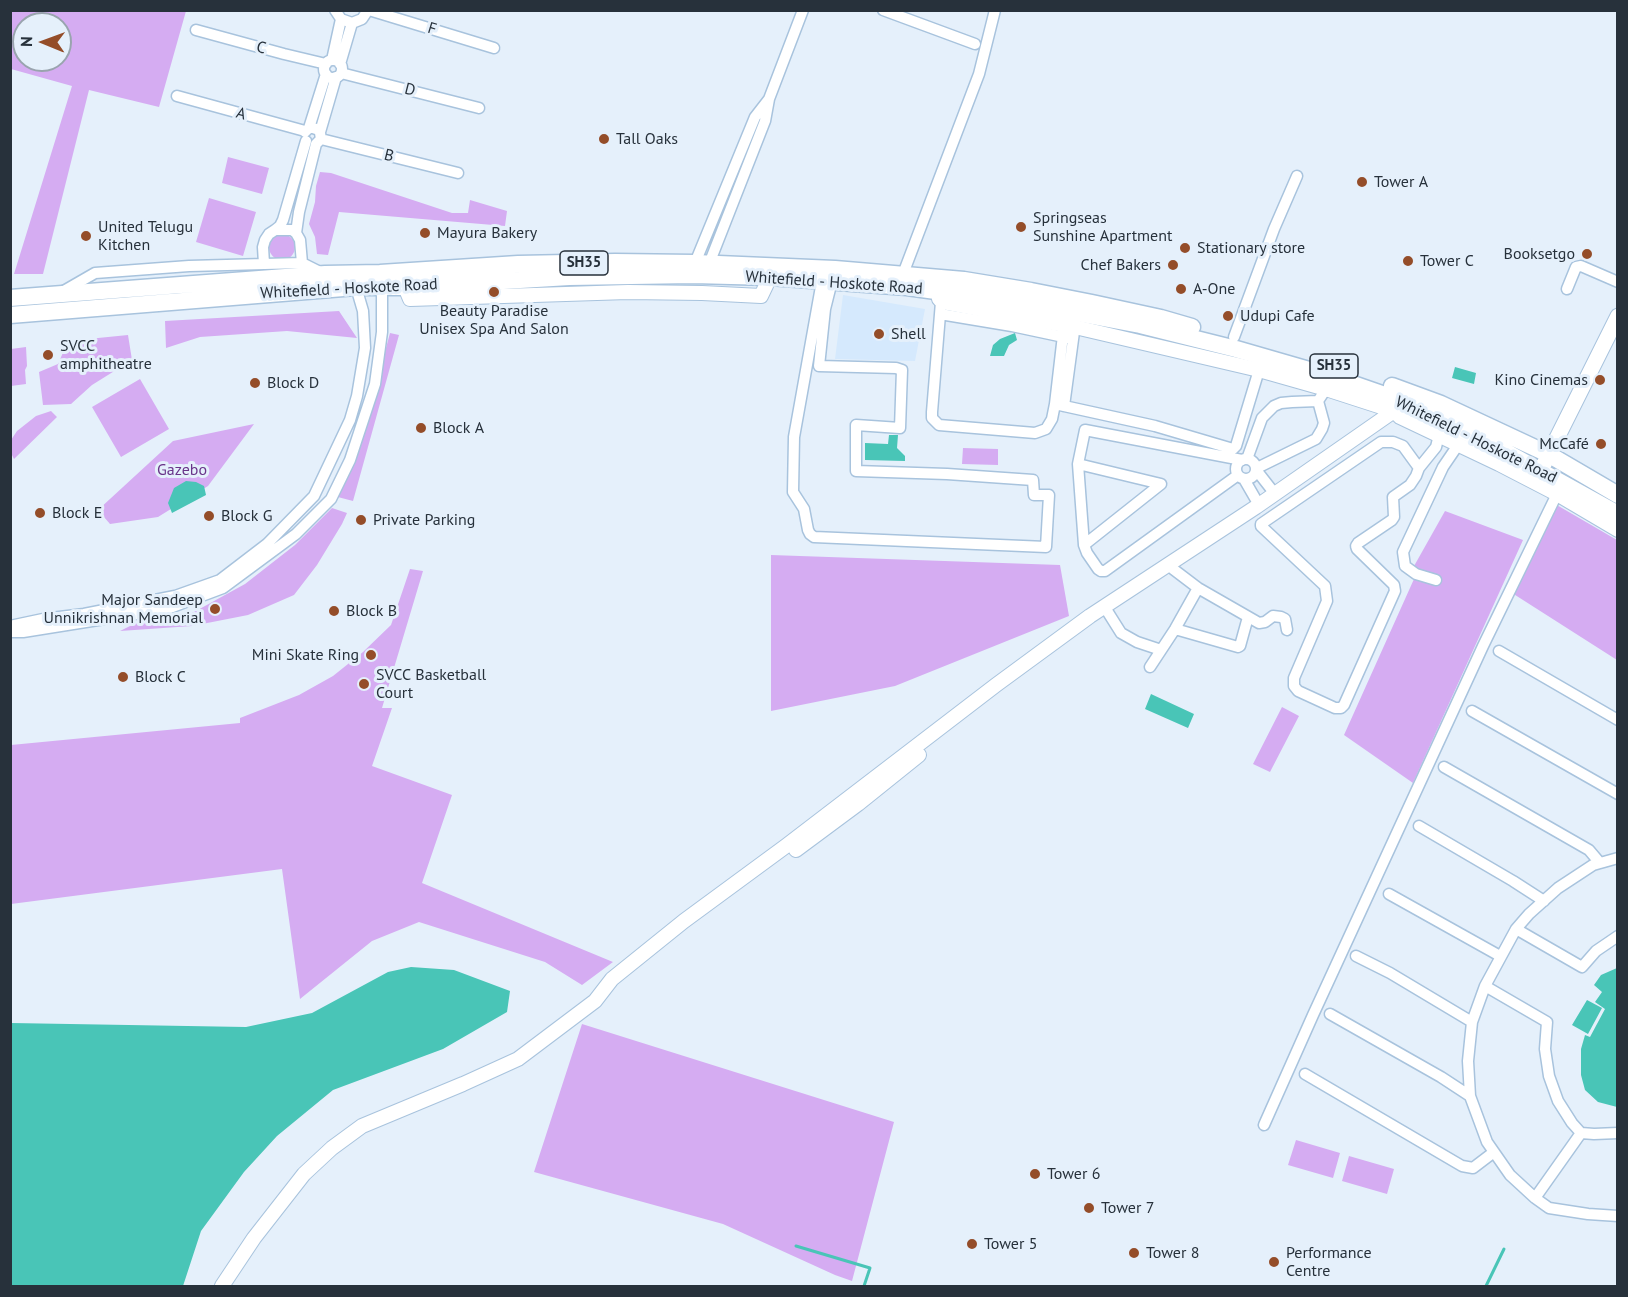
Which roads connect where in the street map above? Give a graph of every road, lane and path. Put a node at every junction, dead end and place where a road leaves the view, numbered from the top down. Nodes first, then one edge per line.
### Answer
1 (369, 10) edge
2 (803, 10) edge
3 (883, 10) edge
4 (995, 10) edge
5 (343, 18) edge
6 (196, 30) dead end
7 (975, 44) dead end
8 (494, 48) dead end
9 (333, 69) junction
10 (177, 96) dead end
11 (479, 108) dead end
12 (313, 136) junction
13 (458, 173) dead end
14 (1297, 176) dead end
15 (275, 230) junction
16 (296, 233) junction
17 (302, 263) junction
18 (264, 264) junction
19 (702, 264) junction
20 (569, 270) junction
21 (325, 274) junction
22 (903, 274) junction
23 (770, 277) junction
24 (827, 281) junction
25 (1617, 282) edge
26 (382, 286) junction
27 (356, 287) junction
28 (405, 287) junction
29 (1567, 289) dead end
30 (57, 295) junction
31 (16, 298) edge
32 (940, 302) junction
33 (16, 314) edge
34 (1617, 316) edge
35 (1070, 325) junction
36 (1234, 337) junction
37 (1260, 370) junction
38 (1326, 389) junction
39 (1318, 401) junction
40 (1408, 404) junction
41 (1059, 405) junction
42 (1439, 435) junction
43 (1458, 445) junction
44 (1548, 454) junction
45 (1244, 459) junction
46 (1078, 464) junction
47 (1419, 468) junction
48 (1257, 470) junction
49 (1542, 471) junction
50 (1241, 477) junction
51 (1275, 494) junction
52 (1557, 494) junction
53 (1617, 495) edge
54 (1617, 513) edge
55 (1259, 515) junction
56 (1617, 530) edge
57 (1084, 545) junction
58 (1171, 566) junction
59 (1436, 580) dead end
60 (1198, 588) junction
61 (1106, 609) junction
62 (1248, 617) junction
63 (10, 626) edge
64 (1175, 629) junction
65 (1287, 630) dead end
66 (10, 632) edge
67 (1161, 650) junction
68 (1499, 651) dead end
69 (1150, 667) dead end
70 (1472, 711) dead end
71 (1617, 720) edge
72 (1444, 767) dead end
73 (1617, 794) edge
74 (1419, 826) dead end
75 (1617, 858) edge
76 (1600, 864) junction
77 (1389, 894) dead end
78 (1544, 901) junction
79 (1516, 929) junction
80 (1617, 936) edge
81 (1356, 956) dead end
82 (1500, 956) junction
83 (1485, 986) junction
84 (1330, 1014) dead end
85 (1472, 1022) junction
86 (1305, 1074) dead end
87 (1470, 1096) junction
88 (1264, 1125) dead end
89 (1581, 1133) junction
90 (1617, 1133) edge
91 (1494, 1152) junction
92 (1535, 1198) junction
93 (1617, 1216) edge
94 (222, 1287) edge

1 - 5 street
1 - 8 street, F
2 - 19 street
3 - 7 street
4 - 22 street
5 - 9 street
6 - 9 street, C
9 - 11 street, D
9 - 12 street
10 - 12 street, A
12 - 13 street, B
12 - 15 street
12 - 16 street
14 - 36 street
15 - 16 street
15 - 18 street
16 - 17 street
17 - 18 street
17 - 21 street
18 - 30 street
19 - 20 main road, Whitefield - Hoskote Road / SH35
19 - 22 main road, Whitefield - Hoskote Road / SH35
20 - 21 main road, Whitefield - Hoskote Road / SH35
20 - 23 main road, Whitefield - Hoskote Road / SH35
20 - 28 main road, Whitefield - Hoskote Road / SH35
21 - 30 main road, Whitefield - Hoskote Road / SH35
22 - 36 main road, Whitefield - Hoskote Road / SH35
23 - 24 main road, Whitefield - Hoskote Road / SH35
23 - 28 street
24 - 24 street
24 - 32 main road, Whitefield - Hoskote Road / SH35
25 - 29 street
26 - 27 main road, Whitefield - Hoskote Road / SH35
26 - 28 main road, Whitefield - Hoskote Road / SH35
26 - 66 street
27 - 33 main road, Whitefield - Hoskote Road / SH35
27 - 63 street
30 - 31 main road, Whitefield - Hoskote Road / SH35
31 - 33 main road
32 - 35 main road, Whitefield - Hoskote Road / SH35
32 - 35 street
32 - 41 street
34 - 44 main road
35 - 37 street
35 - 40 main road, Whitefield - Hoskote Road / SH35
35 - 41 street
36 - 40 main road, Whitefield - Hoskote Road / SH35
37 - 38 street
37 - 41 street
38 - 39 street
38 - 40 street
39 - 45 street
39 - 48 street
40 - 42 street
40 - 44 main road, Whitefield - Hoskote Road / SH35
40 - 49 main road, Whitefield - Hoskote Road / SH35
40 - 51 street
40 - 55 street
42 - 43 street
42 - 47 street
43 - 52 street
43 - 59 street
44 - 49 main road
44 - 53 main road, Whitefield - Hoskote Road / SH35
45 - 46 street
45 - 48 street
45 - 50 street
46 - 57 street
46 - 57 street
47 - 55 street
47 - 55 street
48 - 50 street
48 - 51 street
49 - 54 main road, Whitefield - Hoskote Road / SH35
50 - 55 street
50 - 57 street
51 - 55 street
52 - 56 street
52 - 88 street
55 - 58 street
58 - 60 street
58 - 61 street
60 - 62 street
60 - 64 street
61 - 67 street
61 - 94 street
62 - 64 street
62 - 65 street
64 - 67 street
67 - 69 street
68 - 71 street
70 - 73 street
72 - 76 street
74 - 78 street
75 - 76 street
76 - 78 street
77 - 82 street
78 - 79 street
79 - 80 street
79 - 82 street
81 - 85 street
82 - 83 street
83 - 85 street
83 - 89 street
84 - 87 street
85 - 87 street
86 - 91 street
87 - 91 street
89 - 90 street
89 - 92 street
91 - 92 street
92 - 93 street

